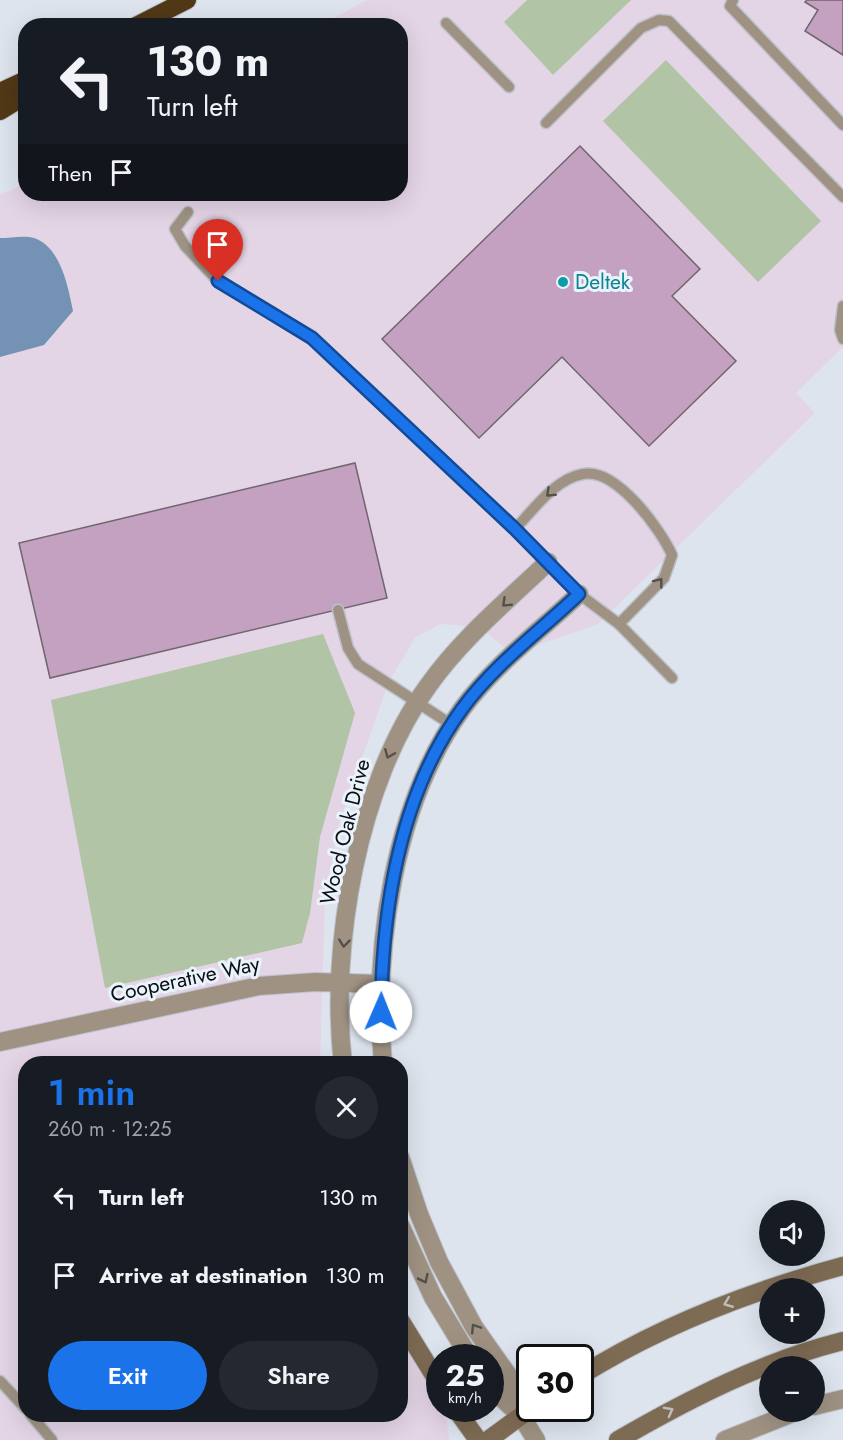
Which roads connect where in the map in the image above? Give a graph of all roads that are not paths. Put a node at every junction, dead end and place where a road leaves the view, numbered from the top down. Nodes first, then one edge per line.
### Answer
1 (187, 0) edge
2 (729, 2) edge
3 (152, 18) edge
4 (446, 23) dead end
5 (18, 84) edge
6 (508, 87) dead end
7 (0, 92) edge
8 (18, 100) edge
9 (0, 111) edge
10 (546, 123) dead end
11 (843, 125) edge
12 (843, 197) edge
13 (188, 212) dead end
14 (843, 306) edge
15 (843, 339) edge
16 (515, 529) junction
17 (548, 562) junction
18 (579, 594) junction
19 (338, 610) dead end
20 (620, 624) junction
21 (672, 678) dead end
22 (416, 703) junction
23 (452, 725) junction
24 (340, 982) junction
25 (381, 984) junction
26 (0, 1042) edge
27 (343, 1056) edge
28 (383, 1056) edge
29 (408, 1181) edge
30 (408, 1242) edge
31 (843, 1266) edge
32 (408, 1333) edge
33 (843, 1341) edge
34 (462, 1344) edge
35 (426, 1362) edge
36 (594, 1368) edge
37 (0, 1381) edge
38 (516, 1391) edge
39 (843, 1399) edge
40 (18, 1400) edge
41 (825, 1403) edge
42 (516, 1419) edge
43 (37, 1422) edge
44 (465, 1422) edge
45 (530, 1422) edge
46 (770, 1422) edge
47 (52, 1440) edge
48 (478, 1440) edge
49 (488, 1440) edge
50 (536, 1440) edge
51 (618, 1440) edge
52 (725, 1440) edge

1 - 3 highway
2 - 11 lane
4 - 6 lane
5 - 7 highway
8 - 9 highway
10 - 12 lane
13 - 16 lane
14 - 15 lane
16 - 17 lane
20 -> 16 lane
17 - 18 lane
17 -> 22 street, Wood Oak Drive
18 - 20 lane
18 - 23 street
19 - 22 lane
20 - 21 lane
22 - 23 lane
22 -> 24 street, Wood Oak Drive
23 - 25 street
24 - 25 street, Cooperative Way
24 - 26 street, Cooperative Way
24 - 27 street, Wood Oak Drive
25 - 28 street
38 -> 29 street
30 -> 34 street
31 -> 36 main road
32 - 35 main road
51 -> 33 main road
37 - 40 lane
39 - 41 street
42 - 49 main road
43 - 47 lane
44 - 48 main road
45 - 50 street
46 - 52 street

